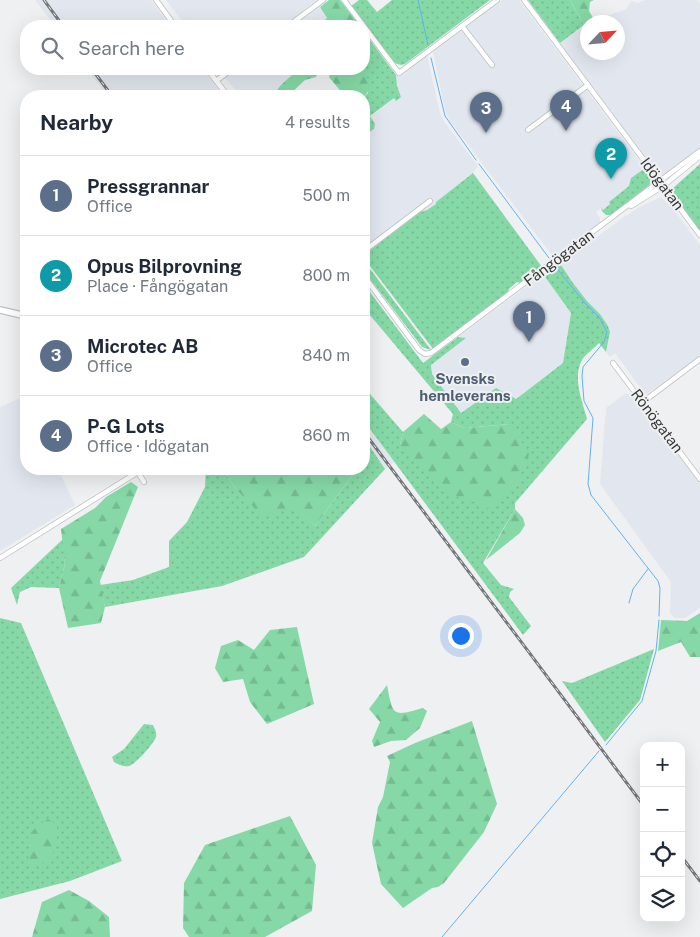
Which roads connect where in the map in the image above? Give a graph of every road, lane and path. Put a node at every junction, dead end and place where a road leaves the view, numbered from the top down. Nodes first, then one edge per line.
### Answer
1 (156, 0) edge
2 (323, 0) edge
3 (344, 0) edge
4 (497, 0) edge
5 (524, 0) edge
6 (171, 20) edge
7 (296, 20) edge
8 (359, 20) edge
9 (462, 26) junction
10 (370, 35) edge
11 (492, 64) dead end
12 (212, 75) edge
13 (224, 75) edge
14 (216, 81) junction
15 (588, 85) junction
16 (223, 90) edge
17 (528, 130) dead end
18 (700, 151) edge
19 (700, 156) edge
20 (662, 183) junction
21 (430, 201) dead end
22 (700, 235) edge
23 (370, 246) edge
24 (370, 284) edge
25 (0, 310) edge
26 (20, 315) edge
27 (700, 359) edge
28 (614, 363) dead end
29 (643, 402) junction
30 (129, 475) edge
31 (140, 475) edge
32 (700, 479) edge
33 (144, 482) dead end
34 (0, 558) edge

1 - 6 street
2 - 7 street
3 - 8 street
4 - 9 street
5 - 15 street, Idögatan
9 - 10 street
9 - 11 street
12 - 14 street
13 - 14 street
14 - 16 street
15 - 17 street
15 - 20 street, Idögatan
18 - 20 street, Fångögatan
19 - 20 street, Fångögatan
20 - 22 street, Idögatan
20 - 24 street, Fångögatan
21 - 23 street
25 - 26 street
27 - 29 street
28 - 29 street, Rönögatan
29 - 32 street, Rönögatan
30 - 34 street
31 - 33 street

